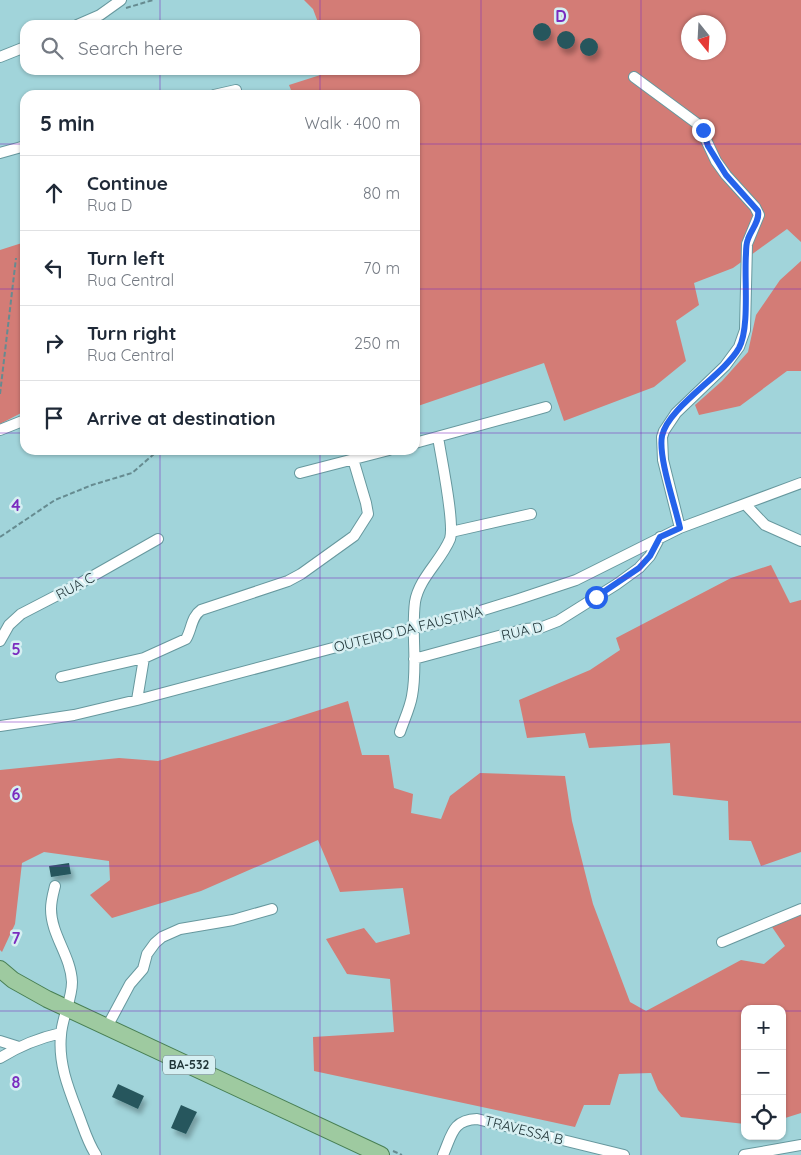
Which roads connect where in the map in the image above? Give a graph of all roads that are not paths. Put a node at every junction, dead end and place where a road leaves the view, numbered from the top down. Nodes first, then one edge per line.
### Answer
1 (121, 0) edge
2 (90, 20) edge
3 (20, 49) edge
4 (0, 57) edge
5 (634, 77) dead end
6 (20, 147) edge
7 (0, 152) edge
8 (546, 408) dead end
9 (20, 422) edge
10 (0, 430) edge
11 (438, 437) junction
12 (420, 442) edge
13 (372, 455) edge
14 (353, 460) junction
15 (300, 472) dead end
16 (801, 483) edge
17 (746, 504) junction
18 (531, 514) dead end
19 (680, 528) junction
20 (451, 532) junction
21 (660, 537) junction
22 (158, 539) dead end
23 (801, 541) edge
24 (414, 629) junction
25 (0, 641) edge
26 (144, 658) junction
27 (414, 659) junction
28 (61, 677) dead end
29 (137, 700) junction
30 (0, 726) edge
31 (400, 732) dead end
32 (55, 886) dead end
33 (801, 908) edge
34 (272, 909) dead end
35 (722, 942) dead end
36 (0, 969) edge
37 (68, 1009) junction
38 (107, 1027) junction
39 (61, 1032) junction
40 (0, 1041) edge
41 (19, 1047) junction
42 (0, 1058) edge
43 (801, 1145) edge
44 (96, 1155) edge
45 (381, 1155) edge
46 (443, 1155) edge
47 (623, 1155) edge
48 (744, 1155) edge

1 - 2 street
3 - 4 street
5 - 19 street
6 - 7 street
8 - 11 street
9 - 10 street
11 - 12 street
11 - 20 street
13 - 14 street
14 - 15 street
14 - 26 street
16 - 17 street, OUTEIRO DA FAUSTINA
17 - 19 street, OUTEIRO DA FAUSTINA
17 - 23 street
18 - 20 street
19 - 21 street, OUTEIRO DA FAUSTINA
20 - 24 street
21 - 24 street, OUTEIRO DA FAUSTINA
21 - 27 street, RUA D
22 - 25 street, RUA C
24 - 27 street
24 - 29 street, OUTEIRO DA FAUSTINA
26 - 28 street
26 - 29 street
27 - 31 street
29 - 30 street, OUTEIRO DA FAUSTINA
32 - 37 street
33 - 35 street
34 - 38 street
36 - 37 main road, BA-532
37 - 38 main road, BA-532
37 - 39 street
38 - 45 main road, BA-532
39 - 41 street
39 - 44 street
40 - 41 street
41 - 42 street
43 - 48 street
46 - 47 street, TRAVESSA B

